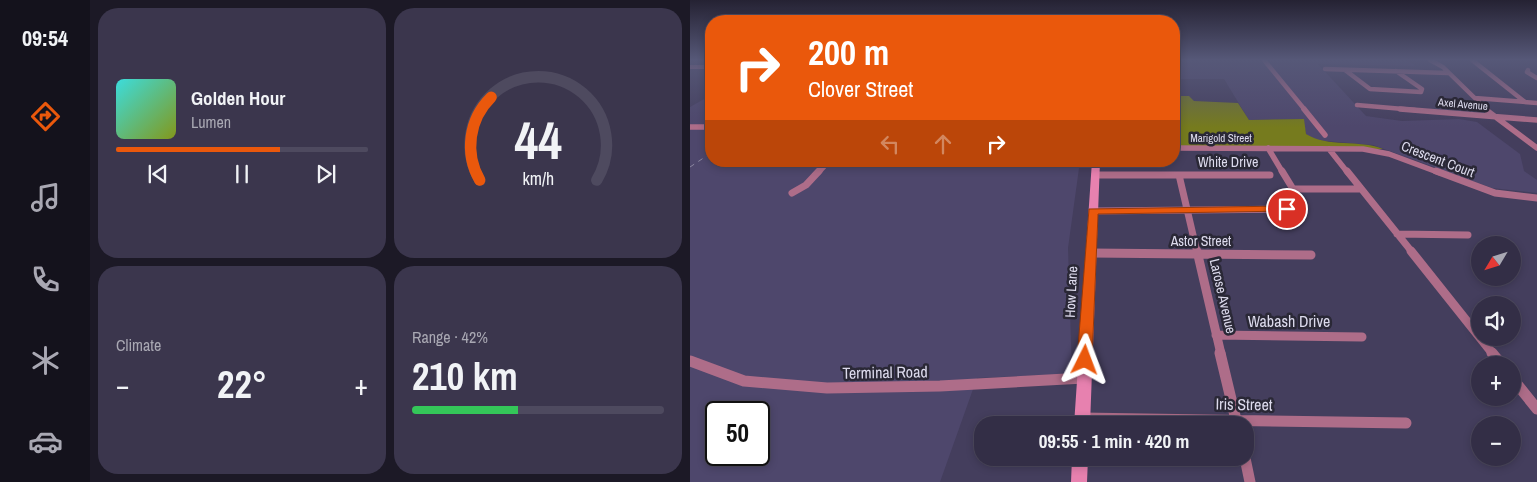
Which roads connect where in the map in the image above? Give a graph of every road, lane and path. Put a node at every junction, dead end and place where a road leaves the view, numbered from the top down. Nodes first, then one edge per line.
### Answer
1 (1282, 82) edge
2 (1360, 82) edge
3 (1412, 82) edge
4 (1458, 82) edge
5 (1500, 82) edge
6 (1475, 98) junction
7 (1525, 102) junction
8 (1537, 103) edge
9 (1357, 105) dead end
10 (1494, 116) junction
11 (1537, 120) edge
12 (690, 127) edge
13 (705, 127) edge
14 (1325, 135) dead end
15 (1180, 148) edge
16 (1268, 148) junction
17 (1537, 148) edge
18 (1329, 149) junction
19 (823, 167) edge
20 (1096, 167) edge
21 (1095, 175) junction
22 (1179, 175) junction
23 (1270, 175) dead end
24 (1361, 189) junction
25 (792, 193) dead end
26 (1537, 198) edge
27 (1287, 209) dead end
28 (1187, 210) junction
29 (1093, 211) junction
30 (1397, 234) junction
31 (1468, 235) dead end
32 (1091, 253) junction
33 (1197, 254) junction
34 (1311, 255) dead end
35 (1216, 335) junction
36 (1362, 337) dead end
37 (1495, 356) edge
38 (690, 361) edge
39 (1084, 378) junction
40 (1521, 389) edge
41 (1537, 409) edge
42 (1082, 416) edge
43 (1234, 416) edge
44 (1254, 423) edge
45 (1406, 423) dead end
46 (1079, 466) edge
47 (1246, 466) edge
48 (1078, 482) edge
49 (1250, 482) edge

1 - 14 street
2 - 3 street
4 - 6 street
5 - 7 street
6 - 7 street
6 - 10 street
7 - 8 street
9 - 10 street, Axel Avenue
10 - 11 street, Axel Avenue
10 - 17 street
12 - 13 street
15 - 16 street, Marigold Street
16 - 18 street, Crescent Court
16 - 24 street
18 - 24 street
18 - 26 street, Crescent Court
19 - 25 street
20 - 21 main road, How Lane
21 - 22 street, White Drive
21 - 29 main road, How Lane
22 - 23 street, White Drive
22 - 28 street, Larose Avenue
24 - 30 street
27 - 28 street
28 - 29 street
28 - 33 street, Larose Avenue
29 - 32 main road, How Lane
30 - 31 street
30 - 37 street
32 - 33 street, Astor Street
32 - 39 main road, How Lane
33 - 34 street, Astor Street
33 - 35 street, Larose Avenue
35 - 36 street, Wabash Drive
35 - 43 street, Larose Avenue
38 - 39 street, Terminal Road
39 - 42 main road, How Lane
40 - 41 street
44 - 45 street, Iris Street
46 - 48 main road
47 - 49 street

